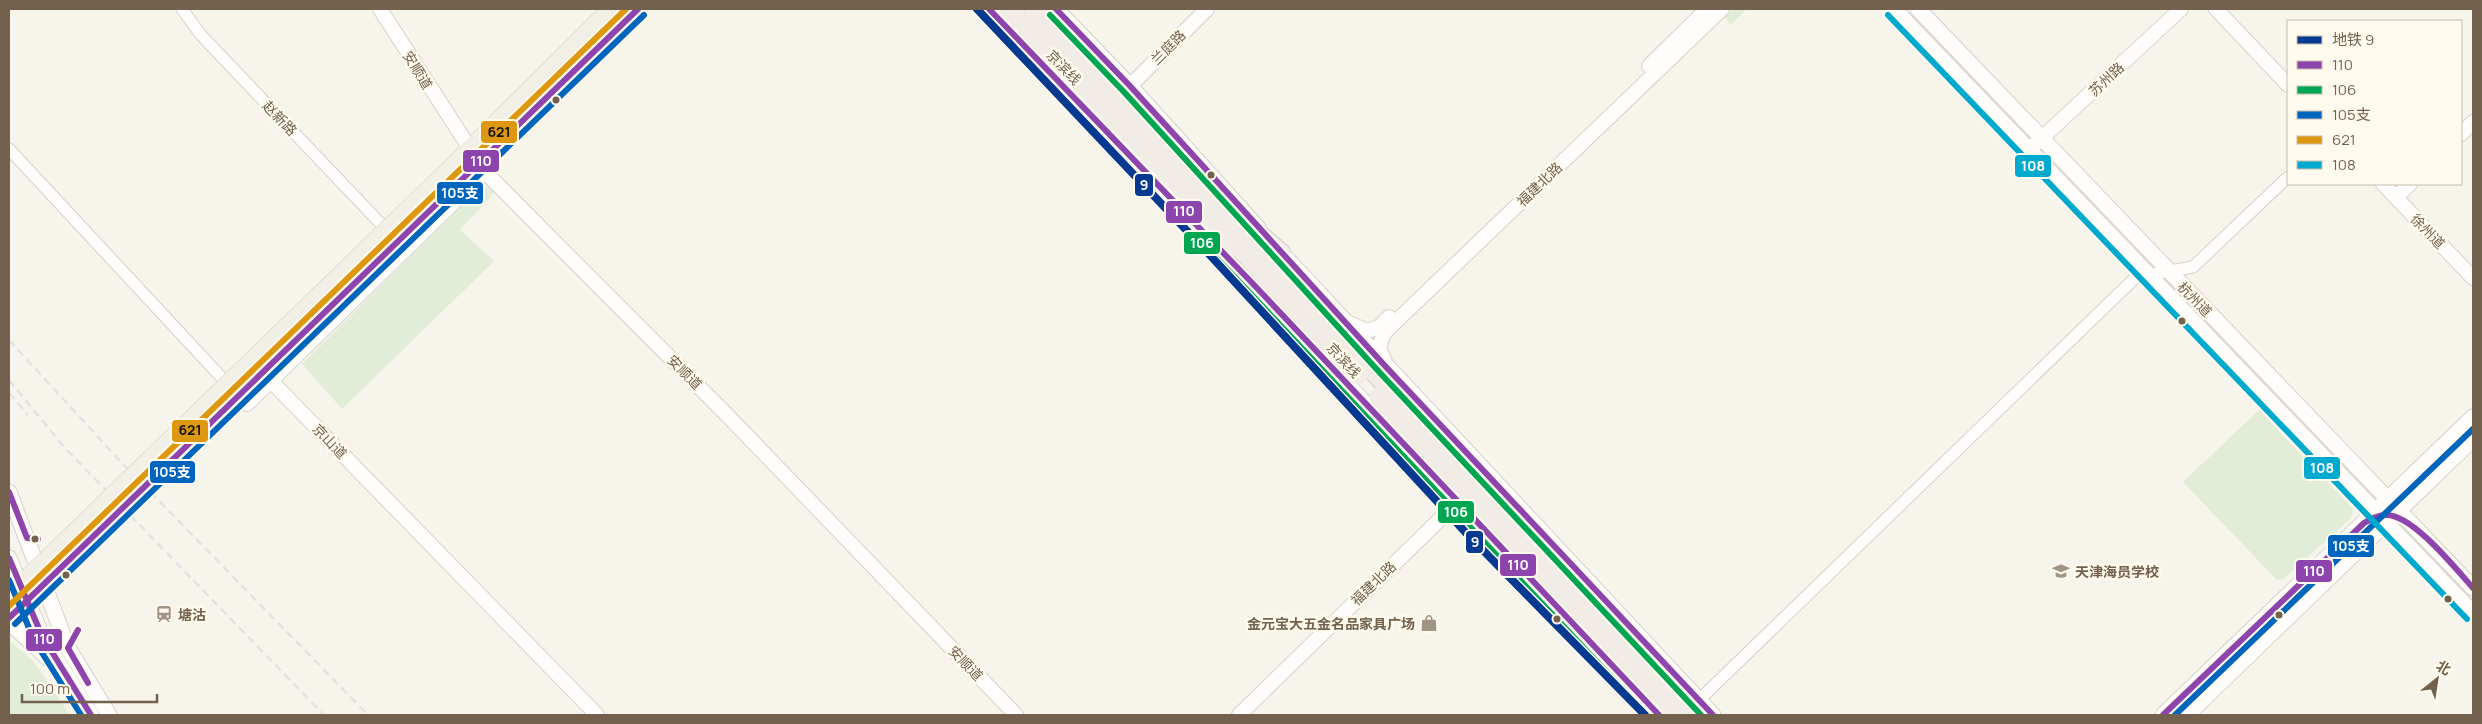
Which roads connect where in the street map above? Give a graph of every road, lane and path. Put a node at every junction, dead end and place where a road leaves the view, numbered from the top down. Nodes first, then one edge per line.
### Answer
1 (182, 9) edge
2 (380, 9) edge
3 (611, 9) edge
4 (638, 9) edge
5 (988, 9) edge
6 (1008, 9) edge
7 (1034, 9) edge
8 (1056, 9) edge
9 (1207, 9) edge
10 (1707, 9) edge
11 (1722, 9) edge
12 (1894, 9) edge
13 (1918, 9) edge
14 (2181, 9) edge
15 (2216, 9) edge
16 (2287, 83) edge
17 (1130, 86) junction
18 (2473, 122) edge
19 (2462, 133) edge
20 (2041, 138) junction
21 (9, 149) edge
22 (2030, 149) junction
23 (470, 162) junction
24 (2287, 178) edge
25 (1189, 185) junction
26 (2384, 185) edge
27 (2409, 185) edge
28 (2396, 197) junction
29 (381, 224) junction
30 (1245, 244) junction
31 (1281, 253) junction
32 (2170, 272) junction
33 (2149, 276) junction
34 (2473, 278) edge
35 (1256, 287) junction
36 (1344, 320) junction
37 (1387, 368) junction
38 (222, 378) junction
39 (272, 381) junction
40 (2473, 417) edge
41 (2473, 439) edge
42 (1487, 474) junction
43 (2374, 483) junction
44 (2404, 484) junction
45 (9, 492) edge
46 (2416, 494) junction
47 (1458, 502) junction
48 (2390, 510) junction
49 (2417, 528) junction
50 (9, 558) edge
51 (2473, 588) edge
52 (9, 596) edge
53 (2473, 613) edge
54 (9, 618) edge
55 (9, 622) edge
56 (68, 680) junction
57 (1696, 708) edge
58 (91, 715) edge
59 (109, 715) edge
60 (597, 715) edge
61 (1016, 715) edge
62 (1239, 715) edge
63 (1659, 715) edge
64 (1675, 715) edge
65 (1713, 715) edge
66 (2163, 715) edge
67 (2187, 715) edge

1 - 29 street, 赵新路
2 - 23 street, 安顺道
3 - 23 main road
4 - 23 main road
5 - 35 main road
6 - 25 highway, 京滨线
7 - 25 highway, 京滨线
8 - 17 main road
9 - 17 street, 兰庭路
10 - 36 street, 福建北路
11 - 37 street, 福建北路
12 - 22 main road, 杭州道
13 - 20 main road, 杭州道
14 - 20 street, 苏州路
15 - 16 street
17 - 31 main road
18 - 19 street
20 - 22 street, 苏州路
20 - 32 main road, 杭州道
21 - 38 street
22 - 33 main road, 杭州道
23 - 29 street
23 - 39 street
23 - 52 main road, bridge
23 - 54 main road, bridge
23 - 61 street, 安顺道
24 - 32 street
25 - 30 highway, 京滨线
25 - 31 highway
25 - 35 highway
26 - 28 street, 徐州道
27 - 28 street
28 - 34 street, 徐州道
29 - 38 street
30 - 57 highway, 京滨线, bridge
30 - 64 highway, 京滨线, bridge
31 - 36 main road
32 - 33 street
32 - 43 main road, 杭州道
33 - 48 main road, 杭州道
33 - 57 street
35 - 47 main road
36 - 37 main road
37 - 42 main road
38 - 39 street
39 - 60 street, 京山道
40 - 44 main road
41 - 46 main road
42 - 47 street, 福建北路
42 - 57 main road
43 - 44 main road
43 - 48 main road, 杭州道
44 - 48 main road
45 - 59 main road
46 - 48 main road
46 - 49 main road
47 - 62 street, 福建北路
47 - 63 main road
48 - 49 main road, 杭州道
48 - 53 main road
48 - 66 main road
48 - 67 main road
49 - 51 main road, 杭州道
50 - 56 main road
55 - 56 main road
56 - 58 main road
57 - 65 main road

